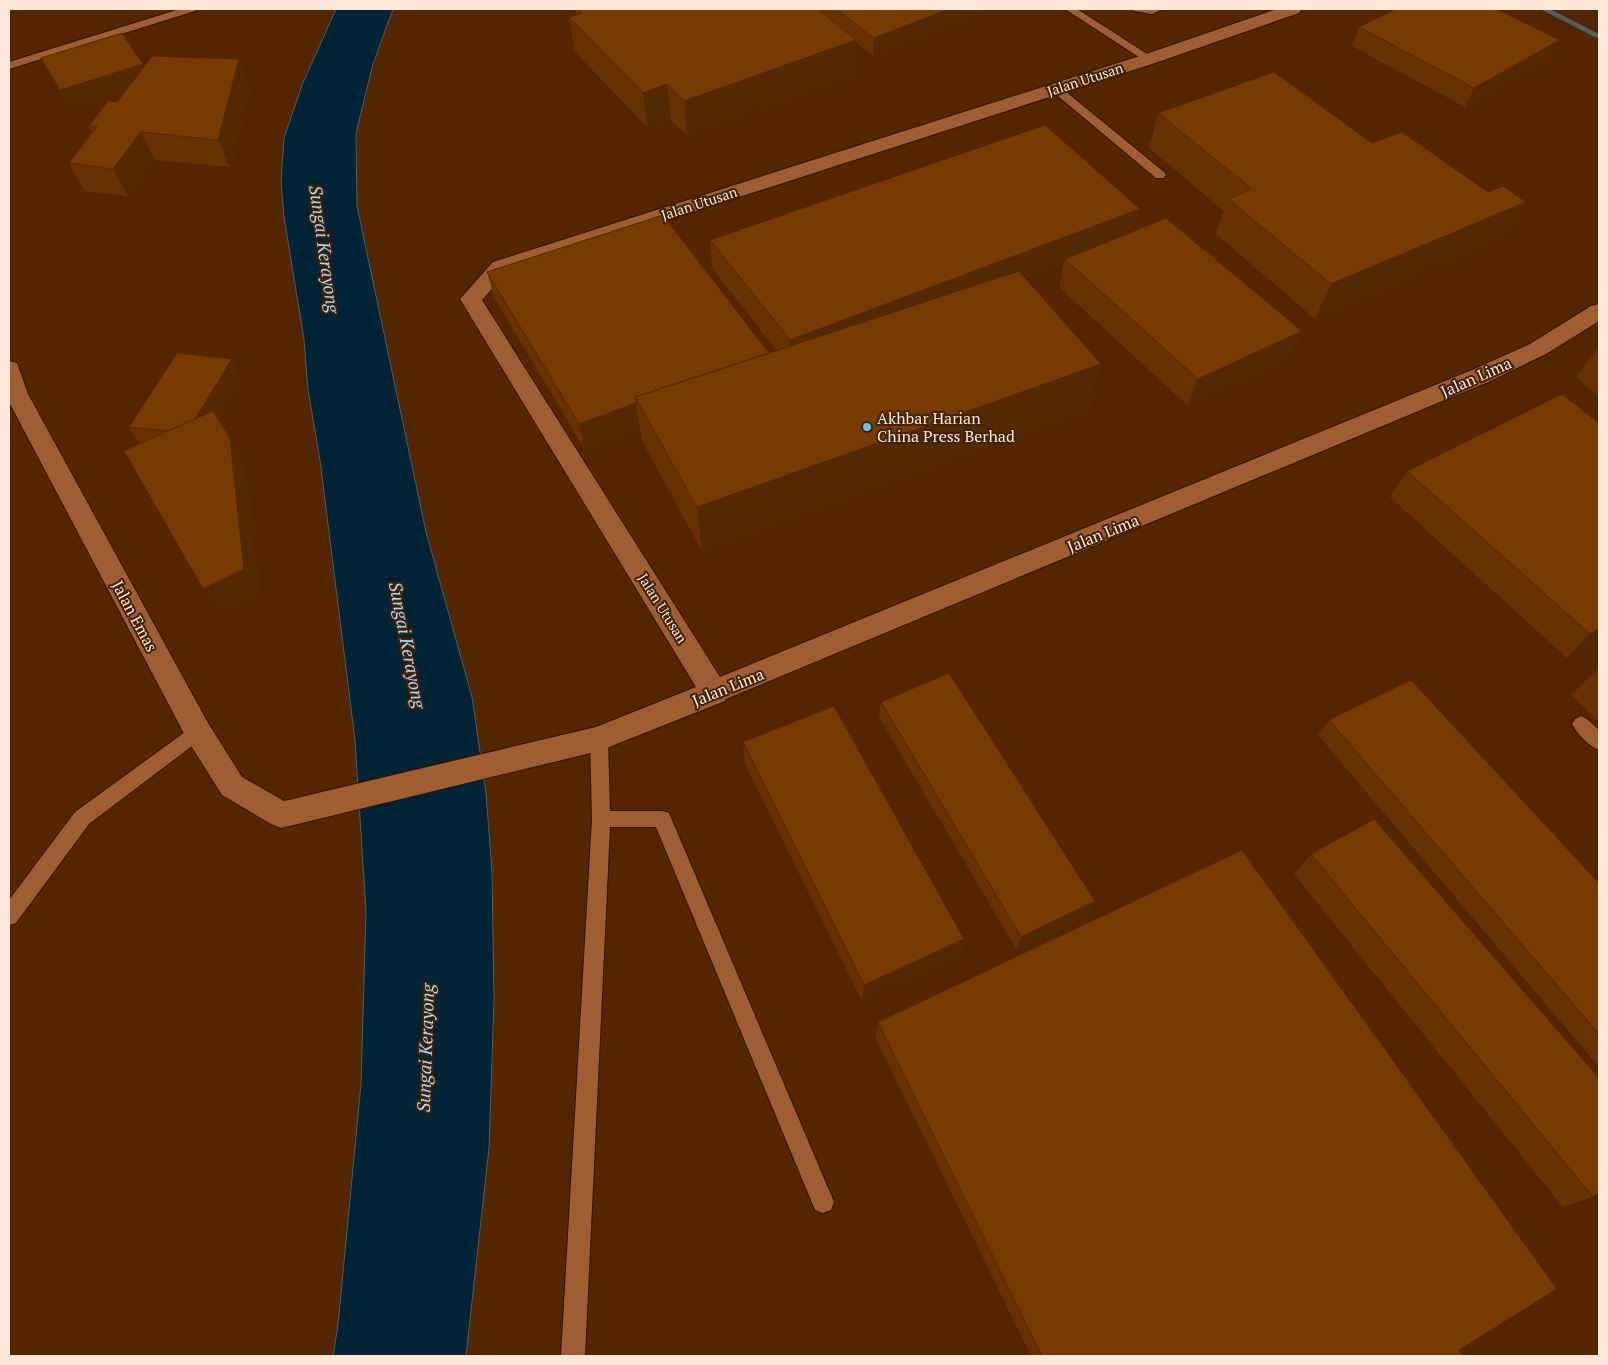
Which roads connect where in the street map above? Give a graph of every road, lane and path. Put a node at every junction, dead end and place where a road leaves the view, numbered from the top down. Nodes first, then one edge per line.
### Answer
1 (191, 9) edge
2 (1070, 9) edge
3 (1138, 9) edge
4 (1158, 9) edge
5 (1293, 9) edge
6 (1149, 59) junction
7 (9, 66) edge
8 (1056, 89) junction
9 (1160, 175) dead end
10 (1599, 311) edge
11 (11, 383) edge
12 (715, 693) junction
13 (1581, 724) dead end
14 (198, 732) junction
15 (599, 739) junction
16 (1599, 742) edge
17 (281, 815) joint
18 (601, 818) junction
19 (9, 916) edge
20 (824, 1202) dead end
21 (573, 1356) edge

1 - 7 lane
2 - 6 lane
3 - 4 lane
5 - 6 street, Jalan Utusan
6 - 8 street, Jalan Utusan
8 - 9 lane
8 - 12 street, Jalan Utusan
10 - 12 street, Jalan Lima
11 - 14 street, Jalan Emas
12 - 15 street, Jalan Lima
13 - 16 lane
14 - 17 street, Jalan Emas
14 - 19 lane
15 - 17 street, Jalan Lima
15 - 18 lane
18 - 20 lane
18 - 21 lane

